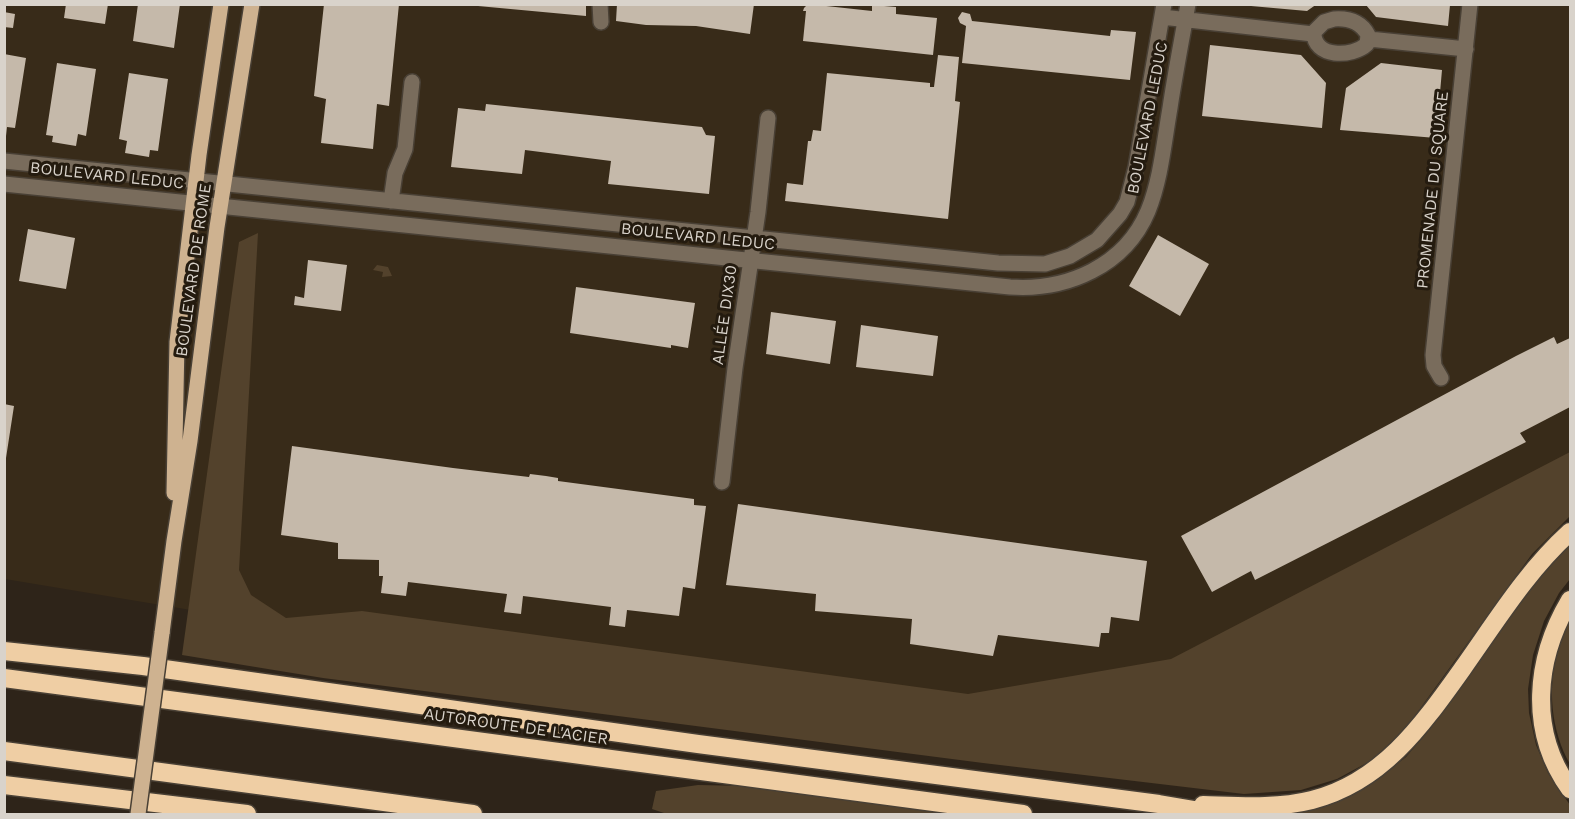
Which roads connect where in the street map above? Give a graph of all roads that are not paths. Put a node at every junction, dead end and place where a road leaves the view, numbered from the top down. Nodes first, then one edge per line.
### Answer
1 (221, 4) edge
2 (252, 4) edge
3 (600, 4) edge
4 (1470, 4) edge
5 (1163, 11) edge
6 (1186, 12) edge
7 (601, 22) dead end
8 (1313, 34) junction
9 (1369, 39) junction
10 (1466, 49) junction
11 (412, 82) dead end
12 (768, 118) dead end
13 (4, 160) edge
14 (196, 180) junction
15 (224, 183) junction
16 (4, 184) edge
17 (392, 201) junction
18 (194, 203) junction
19 (220, 206) junction
20 (754, 238) junction
21 (750, 261) junction
22 (1441, 378) dead end
23 (722, 482) dead end
24 (1570, 532) edge
25 (174, 541) junction
26 (1570, 600) edge
27 (4, 640) edge
28 (4, 651) edge
29 (143, 666) junction
30 (4, 678) edge
31 (4, 752) edge
32 (4, 785) edge
33 (1570, 789) edge
34 (1159, 804) junction
35 (138, 814) edge
36 (247, 814) edge
37 (473, 814) edge
38 (1023, 814) edge
39 (1218, 814) edge

1 - 14 main road, BOULEVARD DE ROME
2 - 15 main road, BOULEVARD DE ROME
3 - 7 street
4 - 10 street, PROMENADE DU SQUARE
5 - 6 street
5 - 20 street, BOULEVARD LEDUC
6 - 8 street
6 - 21 street, BOULEVARD LEDUC
8 - 9 street
8 - 9 street
9 - 10 street
10 - 22 street, PROMENADE DU SQUARE
11 - 17 street
12 - 20 street, ALLÉE DIX30
13 - 14 street, BOULEVARD LEDUC
14 - 15 street, BOULEVARD LEDUC
14 - 18 main road, BOULEVARD DE ROME
15 - 17 street, BOULEVARD LEDUC
15 - 19 main road, BOULEVARD DE ROME
16 - 18 street, BOULEVARD LEDUC
17 - 20 street, BOULEVARD LEDUC
18 - 19 street, BOULEVARD LEDUC
18 - 25 main road, BOULEVARD DE ROME
19 - 21 street, BOULEVARD LEDUC
19 - 25 main road, BOULEVARD DE ROME
20 - 21 street, ALLÉE DIX30
21 - 23 street, ALLÉE DIX30
24 - 34 highway
25 - 35 main road, BOULEVARD DE ROME, bridge
26 - 33 highway
27 - 29 highway
28 - 29 highway
29 - 34 highway
30 - 38 highway, AUTOROUTE DE L'ACIER
31 - 37 highway
32 - 36 highway
34 - 39 highway

